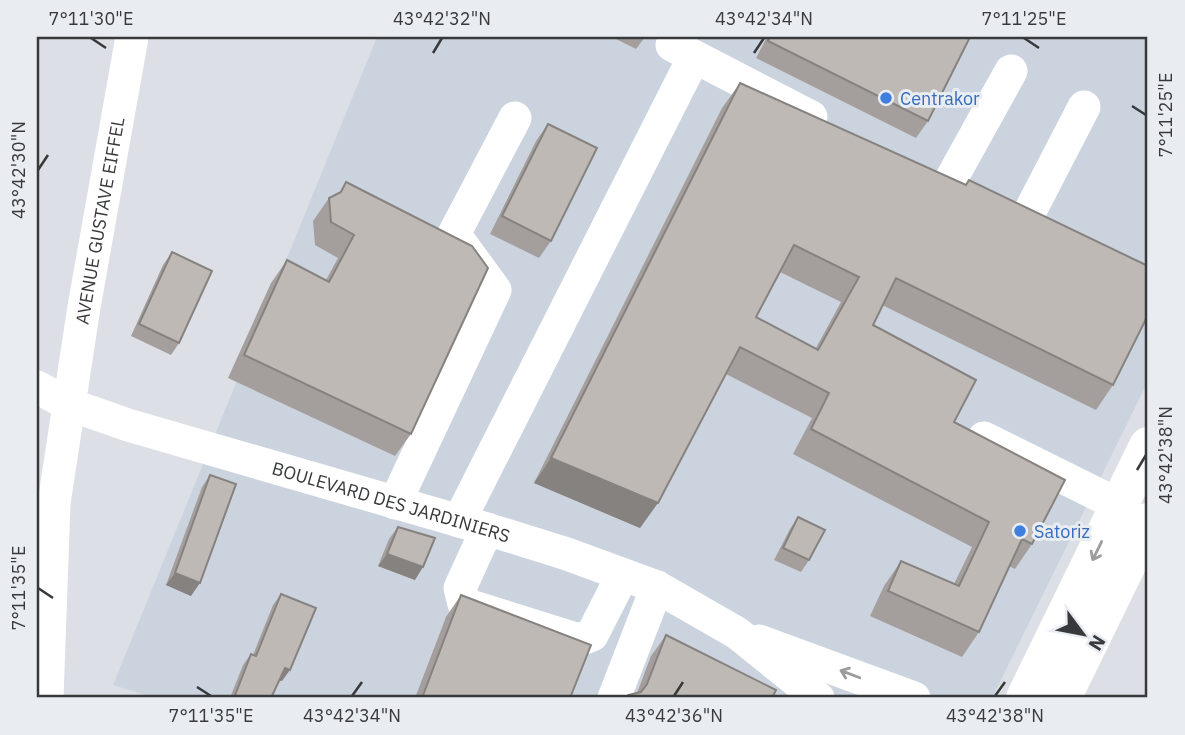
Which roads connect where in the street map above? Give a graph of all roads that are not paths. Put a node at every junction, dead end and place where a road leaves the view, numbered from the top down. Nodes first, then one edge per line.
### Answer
1 (132, 37) edge
2 (685, 47) edge
3 (1011, 71) dead end
4 (1084, 107) dead end
5 (515, 118) dead end
6 (843, 132) edge
7 (949, 182) edge
8 (1026, 220) edge
9 (37, 387) edge
10 (68, 404) junction
11 (984, 438) edge
12 (1148, 446) edge
13 (395, 503) junction
14 (1134, 513) edge
15 (473, 525) junction
16 (622, 576) junction
17 (657, 587) junction
18 (737, 633) junction
19 (47, 698) edge
20 (614, 698) edge
21 (818, 698) edge
22 (914, 698) edge
23 (1025, 698) edge
24 (1062, 698) edge

1 - 10 street, AVENUE GUSTAVE EIFFEL
2 - 6 street
2 - 15 street
3 - 7 street
4 - 8 street
5 - 13 street
9 - 10 street, BOULEVARD DES JARDINIERS
10 - 13 street, BOULEVARD DES JARDINIERS
10 - 19 street, AVENUE GUSTAVE EIFFEL
11 - 14 street
12 - 14 main road
13 - 15 street, BOULEVARD DES JARDINIERS
14 -> 23 main road
14 - 24 main road
15 - 16 street, BOULEVARD DES JARDINIERS
15 - 16 street
16 - 17 street, BOULEVARD DES JARDINIERS
17 - 18 street, BOULEVARD DES JARDINIERS
17 - 20 street
18 - 21 street, BOULEVARD DES JARDINIERS
22 -> 18 street, BOULEVARD DES JARDINIERS

